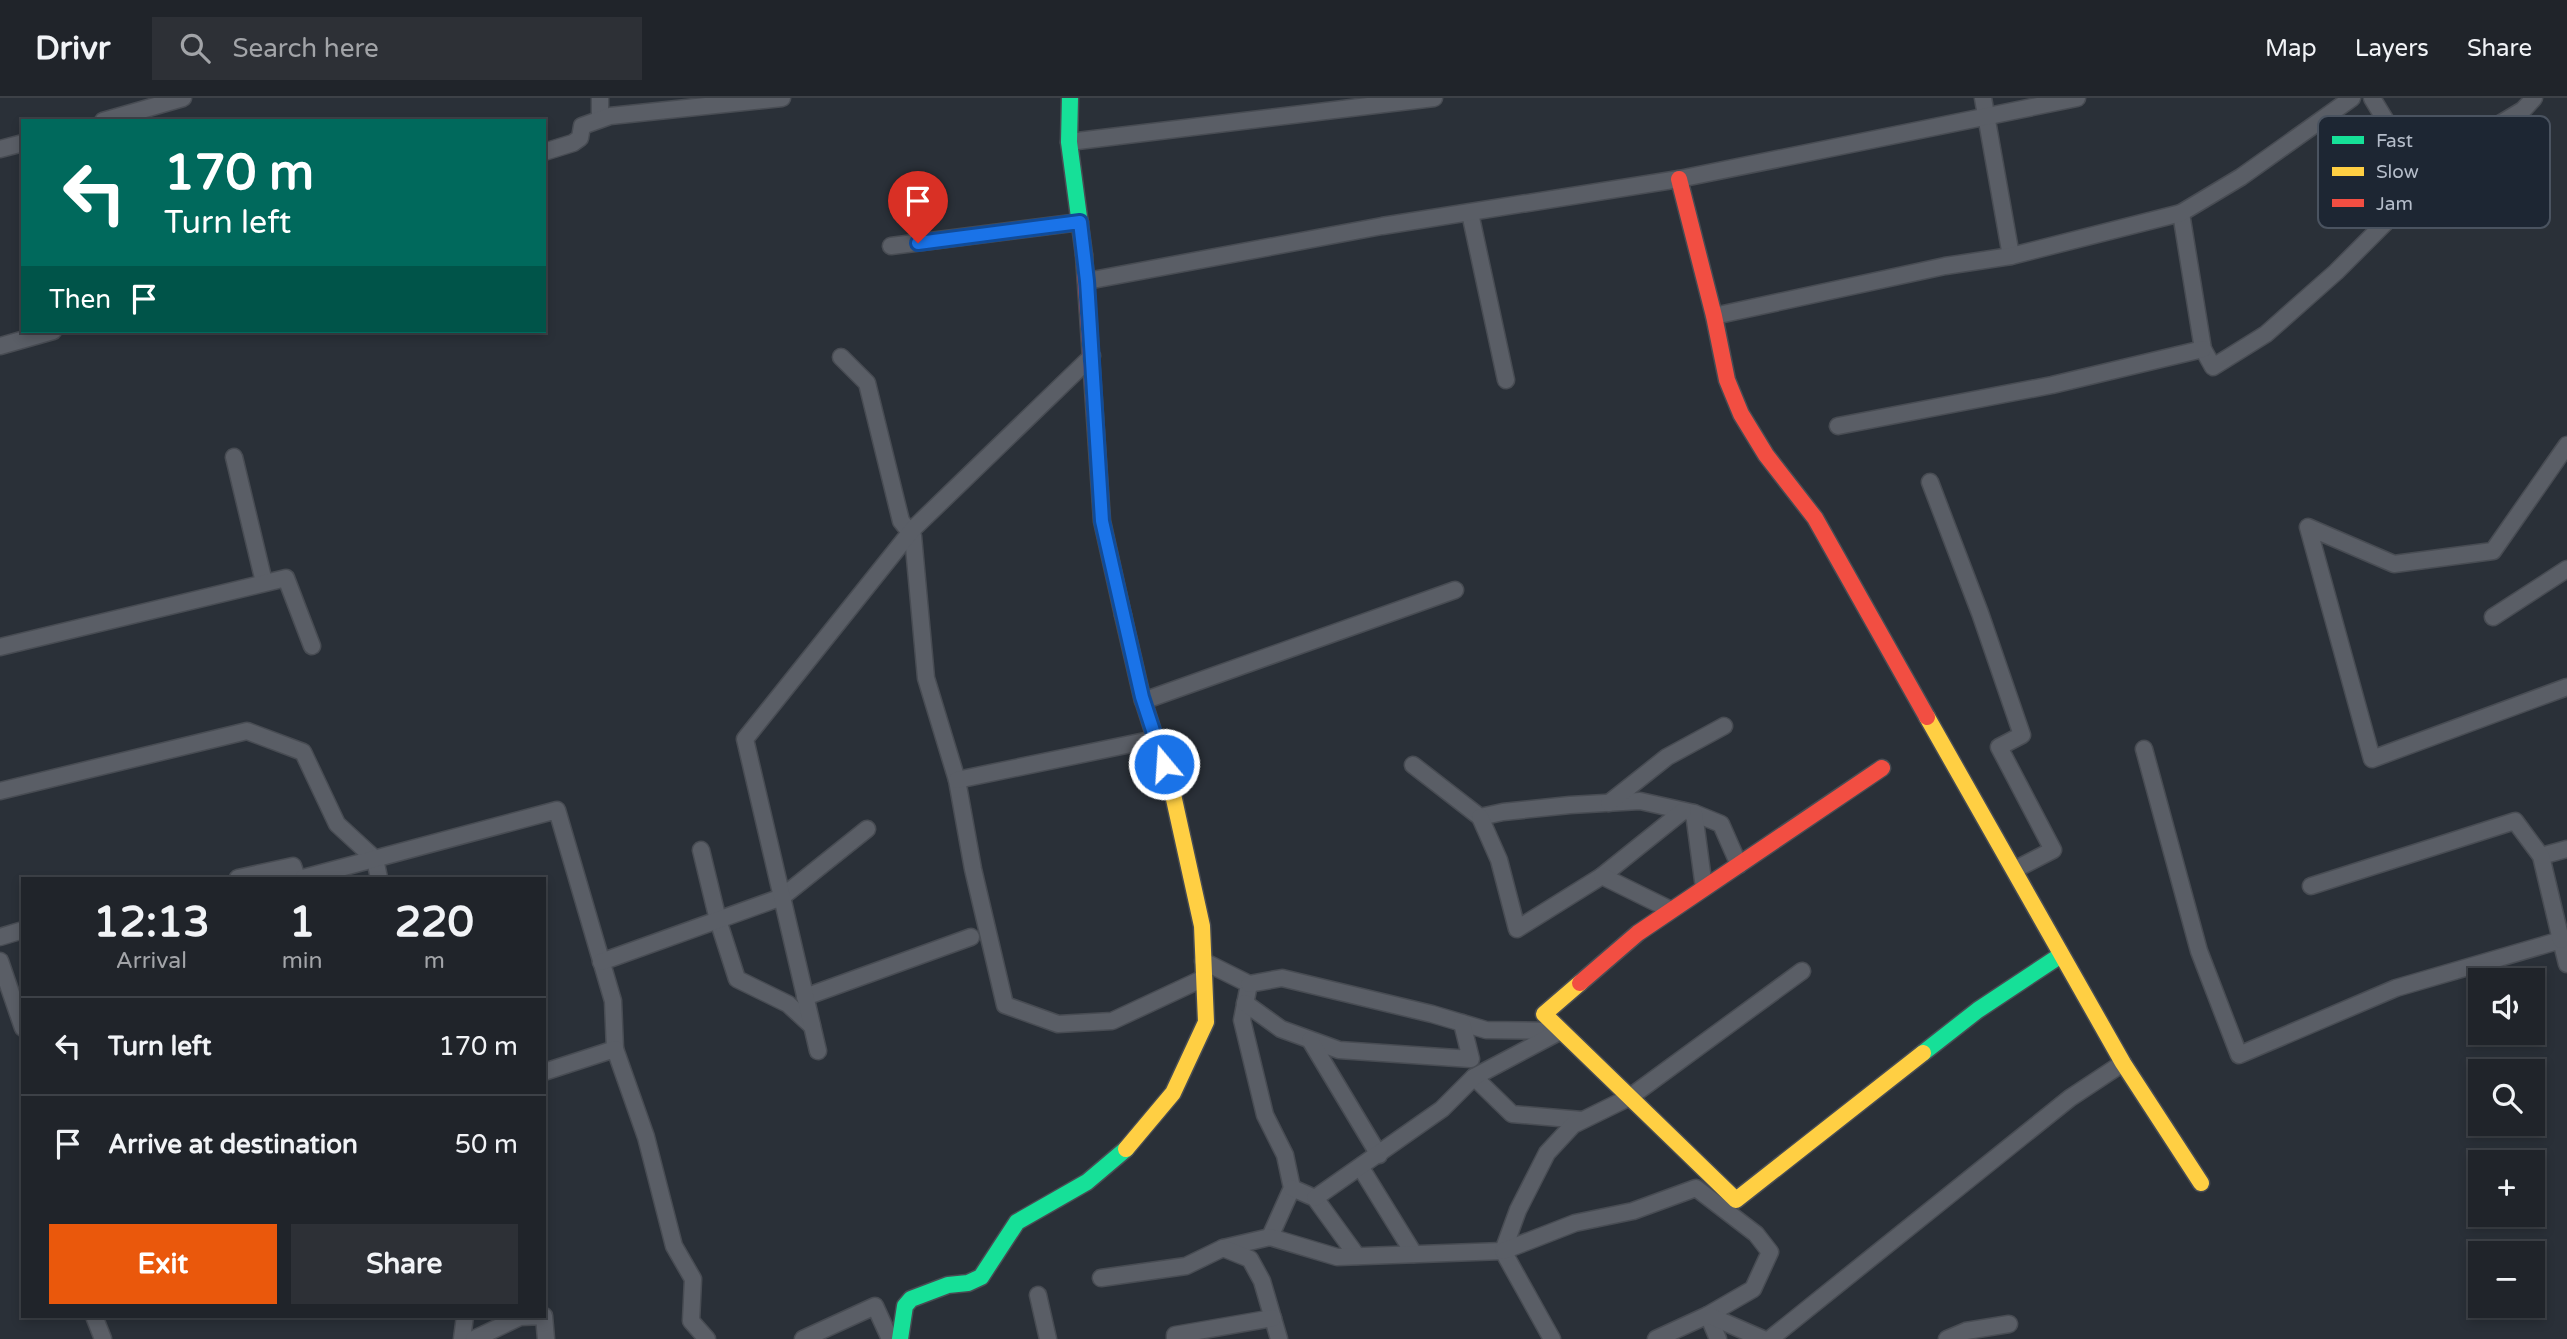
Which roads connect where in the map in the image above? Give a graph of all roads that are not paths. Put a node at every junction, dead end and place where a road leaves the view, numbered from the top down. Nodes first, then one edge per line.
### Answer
1 (183, 98) edge
2 (600, 98) edge
3 (782, 98) edge
4 (1070, 98) edge
5 (1434, 98) edge
6 (1983, 98) edge
7 (2077, 98) edge
8 (2352, 98) edge
9 (2372, 98) edge
10 (2534, 98) edge
11 (1986, 116) junction
12 (2327, 116) edge
13 (2383, 116) edge
14 (2513, 116) edge
15 (110, 119) edge
16 (600, 119) junction
17 (2318, 122) edge
18 (1069, 142) junction
19 (21, 144) edge
20 (0, 149) edge
21 (546, 151) edge
22 (1679, 179) junction
23 (1470, 212) junction
24 (2181, 213) junction
25 (1080, 222) junction
26 (2380, 228) edge
27 (891, 246) dead end
28 (2011, 257) junction
29 (1087, 281) junction
30 (1714, 316) junction
31 (46, 333) edge
32 (0, 346) edge
33 (2203, 349) junction
34 (1092, 356) junction
35 (841, 357) dead end
36 (1506, 380) dead end
37 (1838, 426) dead end
38 (2567, 445) edge
39 (234, 457) dead end
40 (1930, 482) dead end
41 (910, 533) junction
42 (2567, 569) edge
43 (264, 582) junction
44 (1455, 590) dead end
45 (2493, 617) dead end
46 (312, 646) dead end
47 (0, 647) edge
48 (2567, 687) edge
49 (1143, 701) junction
50 (1724, 726) dead end
51 (1155, 739) junction
52 (2144, 749) dead end
53 (1413, 765) dead end
54 (1882, 768) dead end
55 (957, 780) junction
56 (0, 791) edge
57 (1609, 803) junction
58 (1688, 812) junction
59 (1480, 817) junction
60 (867, 829) dead end
61 (2567, 849) edge
62 (701, 850) dead end
63 (2541, 856) junction
64 (376, 859) junction
65 (1739, 865) junction
66 (2014, 870) junction
67 (1602, 876) junction
68 (243, 877) edge
69 (297, 877) edge
70 (307, 877) edge
71 (379, 877) edge
72 (2311, 886) dead end
73 (1704, 888) junction
74 (782, 897) junction
75 (1671, 910) junction
76 (718, 920) junction
77 (21, 931) edge
78 (0, 937) edge
79 (971, 937) dead end
80 (2561, 940) junction
81 (2061, 955) junction
82 (0, 961) edge
83 (1203, 961) junction
84 (601, 962) junction
85 (2567, 964) edge
86 (1801, 971) dead end
87 (1204, 978) junction
88 (1249, 984) junction
89 (805, 997) junction
90 (1245, 1003) junction
91 (21, 1022) edge
92 (1462, 1023) junction
93 (812, 1026) junction
94 (1561, 1031) junction
95 (1310, 1040) junction
96 (615, 1049) junction
97 (818, 1051) dead end
98 (2123, 1063) junction
99 (546, 1071) edge
100 (1474, 1077) junction
101 (1630, 1097) junction
102 (1582, 1121) junction
103 (1379, 1155) junction
104 (1361, 1168) junction
105 (2201, 1183) dead end
106 (1292, 1188) junction
107 (1315, 1198) junction
108 (1270, 1237) junction
109 (1223, 1248) junction
110 (1503, 1251) junction
111 (1414, 1254) junction
112 (1357, 1256) junction
113 (1101, 1279) dead end
114 (1038, 1295) dead end
115 (1708, 1315) junction
116 (95, 1318) edge
117 (465, 1318) edge
118 (520, 1318) edge
119 (544, 1318) edge
120 (1273, 1318) junction
121 (2009, 1324) dead end
122 (103, 1339) edge
123 (462, 1339) edge
124 (474, 1339) edge
125 (547, 1339) edge
126 (707, 1339) edge
127 (803, 1339) edge
128 (890, 1339) edge
129 (900, 1339) edge
130 (1048, 1339) edge
131 (1175, 1339) edge
132 (1279, 1339) edge
133 (1552, 1339) edge
134 (1656, 1339) edge
135 (1718, 1339) edge
136 (1763, 1339) edge
137 (1769, 1339) edge
138 (1947, 1339) edge

1 - 15 street
2 - 16 street
3 - 16 street
4 - 18 street
5 - 18 street
6 - 11 street
7 - 11 street
8 - 12 street
9 - 13 street
10 - 14 street
11 - 22 street
11 - 28 street
16 - 21 street
17 - 24 street
18 - 25 street
19 - 20 street
22 - 23 street
22 - 30 street
23 - 29 street
23 - 36 street
24 - 28 street
24 - 33 street
25 - 27 street
25 - 29 street
26 - 33 street
28 - 30 street
29 - 34 street
30 - 66 street
31 - 32 street
33 - 37 street
34 - 41 street
34 - 49 street
35 - 41 street
38 - 48 street
39 - 43 street
40 - 66 street
41 - 55 street
41 - 74 street
42 - 45 street
43 - 46 street
43 - 47 street
44 - 49 street
49 - 51 street
50 - 57 street
51 - 55 street
51 - 83 street
52 - 80 street
53 - 59 street
54 - 65 street
55 - 87 street
56 - 64 street
57 - 58 street
57 - 59 street
58 - 65 street
58 - 67 street
58 - 73 street
59 - 67 street
60 - 74 street
61 - 63 street
62 - 76 street
63 - 72 street
63 - 80 street
64 - 70 street
64 - 71 street
64 - 84 street
65 - 73 street
66 - 81 street
67 - 75 street
68 - 69 street
73 - 75 street
74 - 76 street
74 - 89 street
75 - 94 street
76 - 84 street
76 - 93 street
77 - 78 street
79 - 89 street
80 - 85 street
81 - 98 street
81 - 101 street
82 - 91 street
83 - 87 street
83 - 88 street
84 - 96 street
86 - 101 street
87 - 129 street
88 - 90 street
88 - 92 street
89 - 93 street
90 - 95 street
90 - 106 street
92 - 94 street
92 - 95 street
93 - 97 street
94 - 100 street
94 - 101 street
95 - 103 street
96 - 99 street
96 - 126 street
98 - 105 street
98 - 137 street
100 - 102 street
100 - 103 street
101 - 102 street
102 - 110 street
103 - 104 street
104 - 107 street
104 - 111 street
106 - 107 street
106 - 108 street
107 - 112 street
108 - 109 street
108 - 112 street
109 - 113 street
109 - 120 street
110 - 111 street
110 - 115 street
110 - 133 street
111 - 112 street
114 - 130 street
115 - 134 street
115 - 135 street
115 - 136 street
116 - 122 street
117 - 123 street
118 - 124 street
119 - 125 street
120 - 131 street
120 - 132 street
121 - 138 street
127 - 128 street

